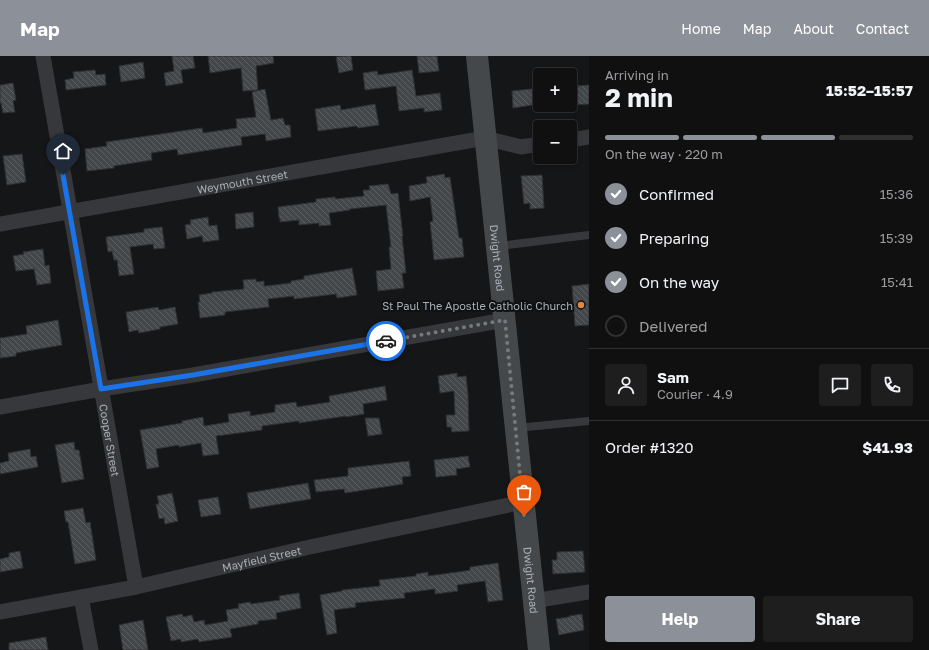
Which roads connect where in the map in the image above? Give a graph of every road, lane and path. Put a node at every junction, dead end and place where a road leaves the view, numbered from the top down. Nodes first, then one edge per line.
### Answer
1 (43, 56) edge
2 (477, 56) edge
3 (589, 137) edge
4 (485, 138) junction
5 (577, 139) edge
6 (533, 145) edge
7 (69, 212) junction
8 (0, 224) edge
9 (589, 235) edge
10 (497, 247) junction
11 (505, 320) junction
12 (101, 389) junction
13 (0, 407) edge
14 (589, 421) edge
15 (516, 428) junction
16 (523, 502) junction
17 (136, 587) junction
18 (589, 592) edge
19 (81, 597) junction
20 (533, 601) junction
21 (0, 612) edge
22 (91, 650) edge
23 (539, 650) edge

1 - 7 street, Cooper Street
2 - 4 main road, Dwight Road
3 - 5 street
4 - 6 street
4 - 7 street, Weymouth Street
4 - 10 main road, Dwight Road
7 - 8 street, Weymouth Street
7 - 12 street, Cooper Street
9 - 10 lane
10 - 11 main road, Dwight Road
11 - 12 street
11 - 15 main road, Dwight Road
12 - 13 street
12 - 17 street, Cooper Street
14 - 15 lane
15 - 16 main road, Dwight Road
16 - 17 street, Mayfield Street
16 - 20 main road, Dwight Road
17 - 19 street, Mayfield Street
18 - 20 street
19 - 21 street, Mayfield Street
19 - 22 street
20 - 23 main road, Dwight Road

